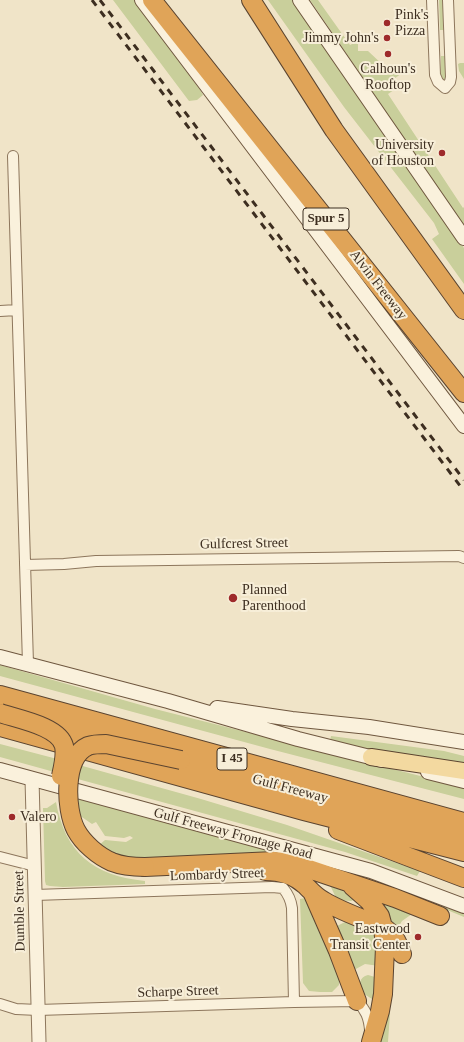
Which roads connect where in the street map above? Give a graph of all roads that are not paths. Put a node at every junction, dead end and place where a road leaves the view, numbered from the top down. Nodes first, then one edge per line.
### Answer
1 (142, 0) edge
2 (152, 0) edge
3 (251, 0) edge
4 (300, 0) edge
5 (432, 0) edge
6 (448, 0) edge
7 (449, 38) junction
8 (434, 39) junction
9 (13, 156) dead end
10 (464, 238) edge
11 (0, 310) edge
12 (17, 310) junction
13 (464, 310) edge
14 (464, 393) edge
15 (464, 426) edge
16 (464, 558) edge
17 (25, 565) junction
18 (0, 656) edge
19 (28, 664) junction
20 (0, 696) edge
21 (168, 701) junction
22 (0, 712) edge
23 (0, 727) edge
24 (460, 741) edge
25 (371, 757) junction
26 (181, 760) junction
27 (0, 770) edge
28 (464, 771) edge
29 (32, 779) junction
30 (464, 781) edge
31 (304, 811) junction
32 (464, 822) edge
33 (464, 836) edge
34 (464, 852) edge
35 (0, 857) edge
36 (35, 866) junction
37 (145, 871) junction
38 (464, 878) edge
39 (347, 882) junction
40 (313, 894) junction
41 (35, 895) junction
42 (396, 898) junction
43 (369, 901) junction
44 (334, 906) junction
45 (464, 906) edge
46 (440, 916) dead end
47 (383, 927) junction
48 (402, 954) dead end
49 (358, 1001) junction
50 (294, 1002) junction
51 (0, 1004) edge
52 (38, 1010) junction
53 (39, 1042) edge
54 (371, 1042) edge

1 - 15 main road, Spur 5
2 - 14 highway, Alvin Freeway / Spur 5
3 - 13 highway
4 - 10 main road
5 - 8 street
6 - 7 street
7 - 8 street
7 - 8 street
9 - 12 street
11 - 12 street
12 - 17 street
16 - 17 street, Gulfcrest Street
17 - 19 street
18 - 19 main road
19 - 21 main road
20 - 32 highway, Gulf Freeway / I 45
21 - 24 main road
21 - 25 main road
22 - 26 highway, Gulf Freeway, bridge
22 - 37 highway, bridge
23 - 31 highway, Gulf Freeway / I 45
25 - 28 main road
25 - 30 main road
26 - 33 highway, Gulf Freeway
26 - 37 highway, bridge
27 - 29 main road, Gulf Freeway Frontage Road
29 - 36 street, Dumble Street
29 - 45 main road, Gulf Freeway Frontage Road
31 - 34 highway, Gulf Freeway / I 45
31 - 38 highway
35 - 36 street
36 - 41 street, Dumble Street
37 - 39 highway
37 - 40 highway
39 - 42 highway
39 - 43 highway
40 - 44 highway
40 - 49 highway
41 - 50 street, Lombardy Street
41 - 52 street, Dumble Street
42 - 43 highway
42 - 46 highway
43 - 44 highway
43 - 47 highway
44 - 47 highway
47 - 48 highway
47 - 54 highway
49 - 50 street, Scharpe Street
49 - 54 street
50 - 52 street, Scharpe Street
51 - 52 street, Scharpe Street
52 - 53 street, Dumble Street

